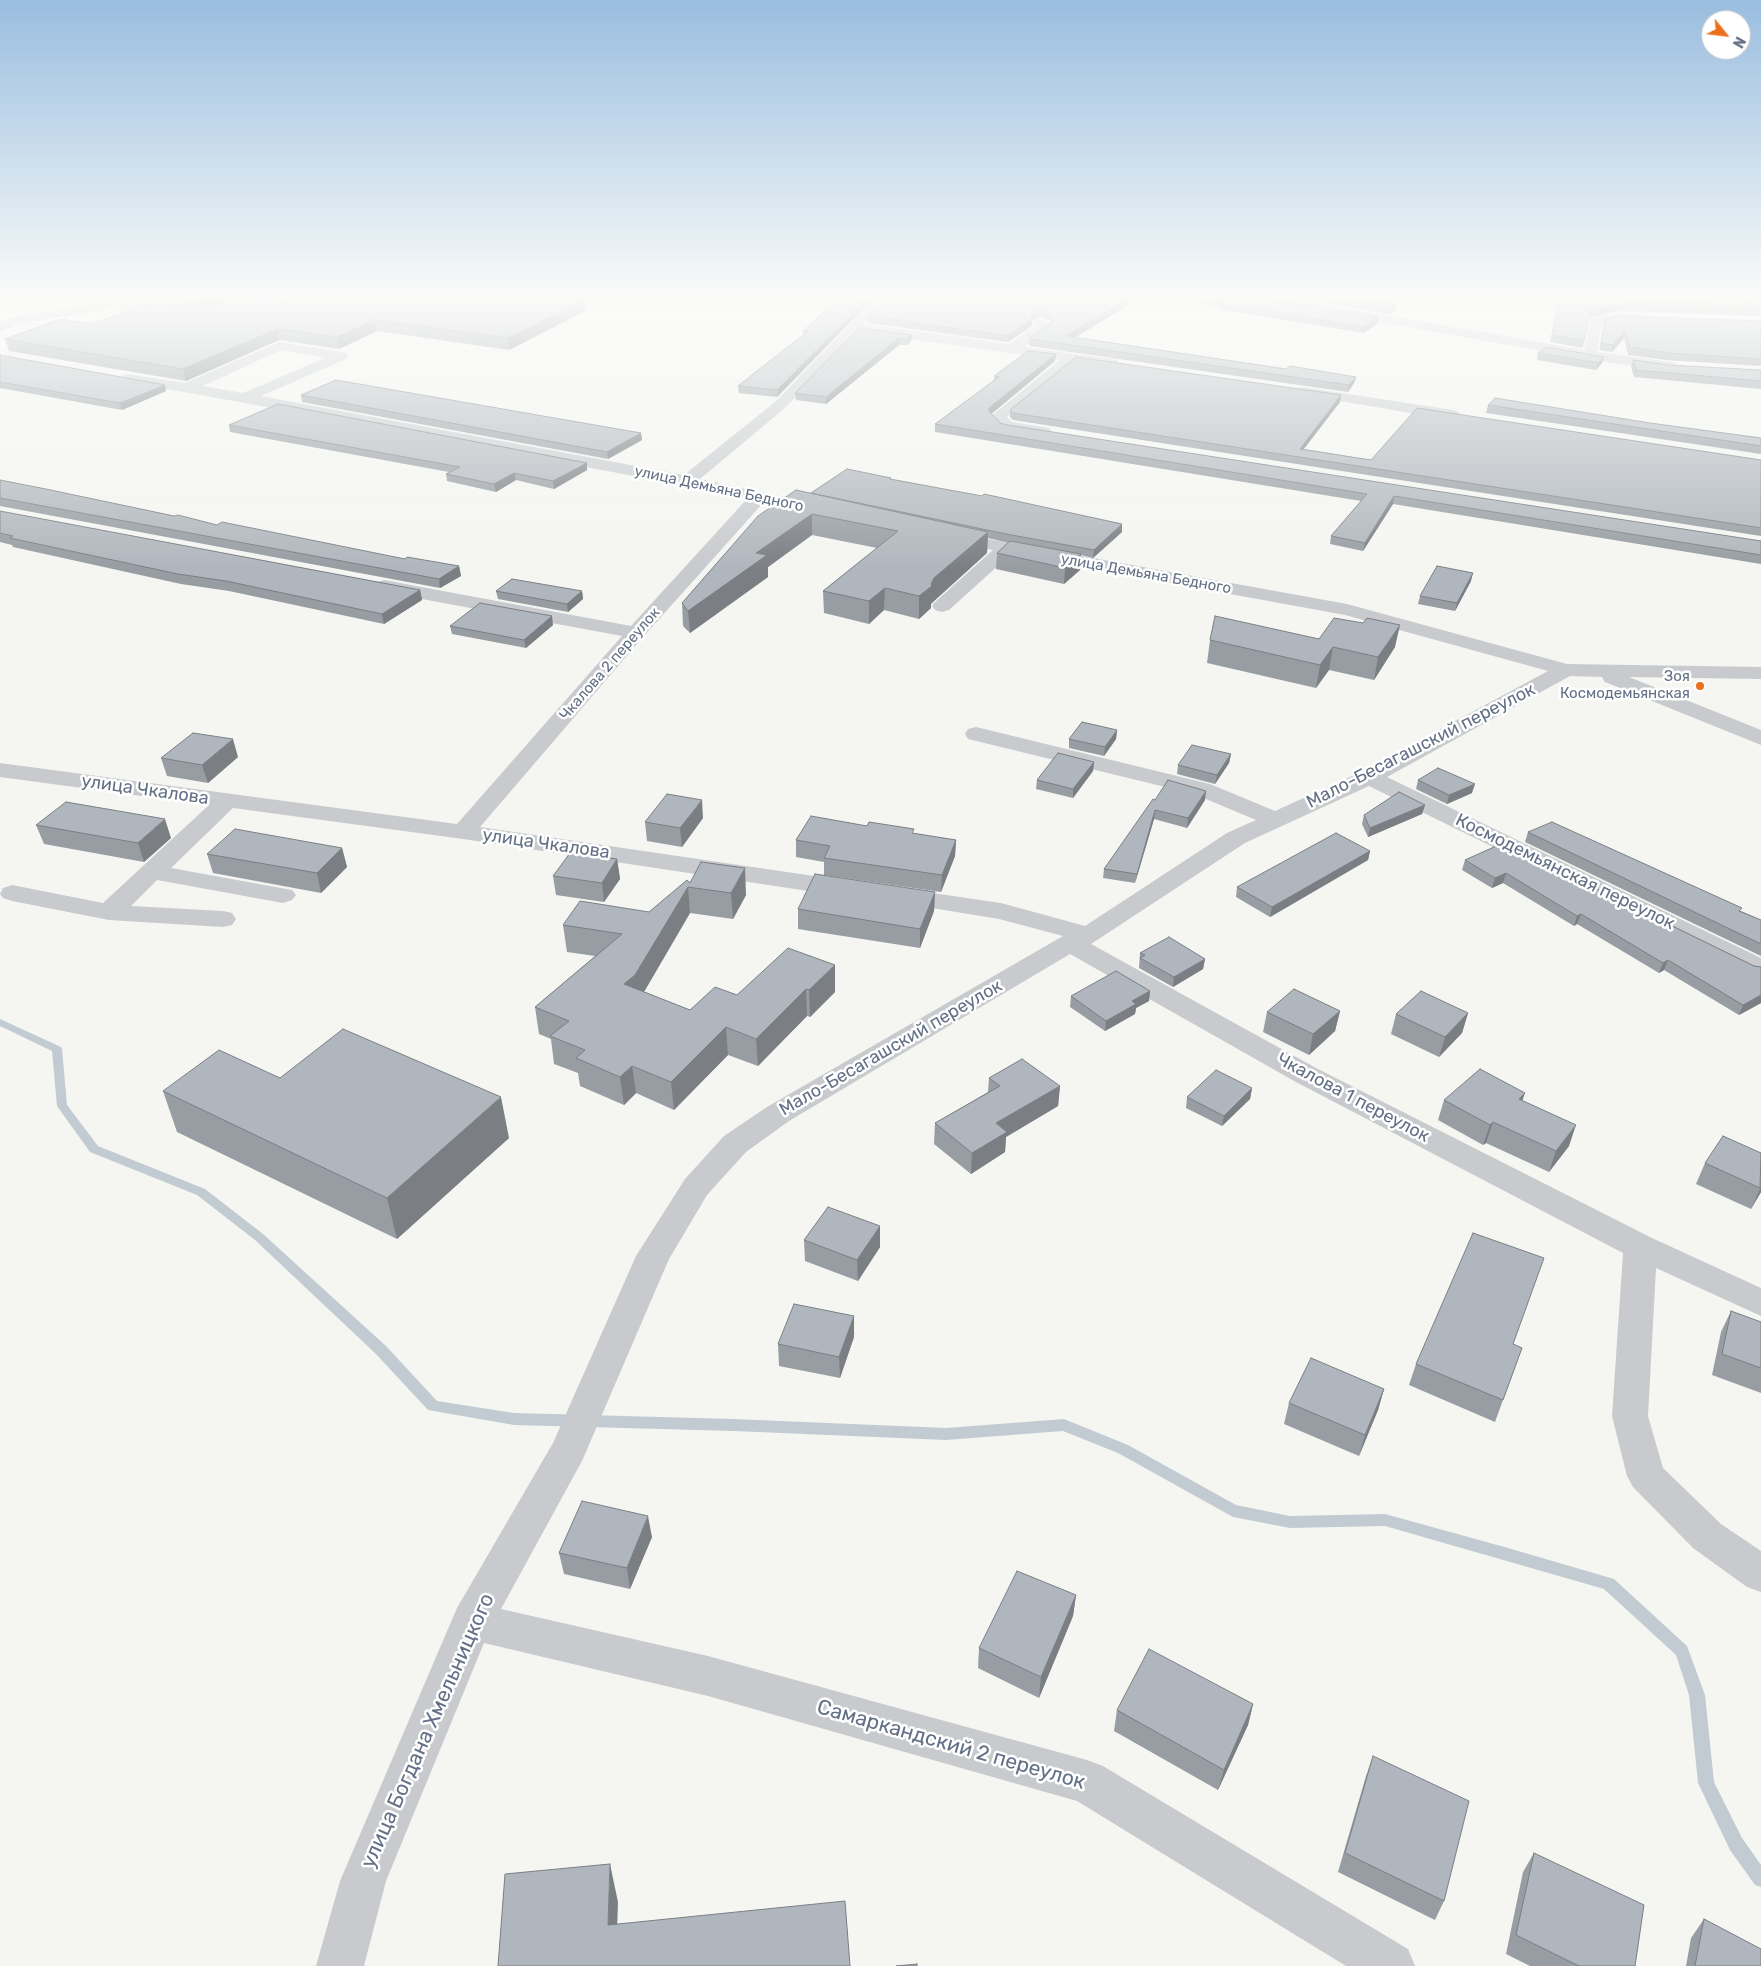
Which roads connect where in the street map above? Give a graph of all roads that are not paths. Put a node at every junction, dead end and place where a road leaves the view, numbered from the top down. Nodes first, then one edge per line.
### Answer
1 (172, 387) edge
2 (190, 387) edge
3 (271, 387) edge
4 (797, 387) edge
5 (1036, 387) edge
6 (1285, 388) edge
7 (185, 389) junction
8 (245, 398) junction
9 (1471, 417) edge
10 (1056, 433) edge
11 (687, 481) junction
12 (759, 497) junction
13 (835, 513) edge
14 (930, 533) edge
15 (1005, 549) junction
16 (366, 583) edge
17 (942, 606) dead end
18 (636, 633) junction
19 (1566, 670) junction
20 (1597, 672) junction
21 (1761, 673) edge
22 (976, 734) dead end
23 (1761, 738) edge
24 (0, 770) edge
25 (1369, 776) junction
26 (227, 801) junction
27 (1275, 820) junction
28 (463, 832) junction
29 (152, 872) junction
30 (12, 893) dead end
31 (283, 895) dead end
32 (109, 912) junction
33 (223, 919) dead end
34 (1079, 939) junction
35 (1761, 968) edge
36 (1640, 1246) junction
37 (1761, 1303) edge
38 (604, 1370) joint
39 (1761, 1574) edge
40 (472, 1620) junction
41 (340, 1966) edge
42 (1391, 1966) edge

1 - 7 street, улица Демьяна Бедного
2 - 7 street
3 - 8 street
4 - 11 street
5 - 10 street
6 - 9 street
7 - 8 street, улица Демьяна Бедного
8 - 11 street, улица Демьяна Бедного
11 - 12 street, улица Демьяна Бедного
12 - 13 street, улица Демьяна Бедного
12 - 18 street, Чкалова 2 переулок
14 - 15 street, улица Демьяна Бедного
15 - 17 street
15 - 19 street, улица Демьяна Бедного
16 - 18 street
18 - 28 street, Чкалова 2 переулок
19 - 20 street, улица Демьяна Бедного
19 - 25 street, Мало-Бесагашский переулок
20 - 21 street, улица Демьяна Бедного
20 - 23 street
22 - 27 street
24 - 26 street, улица Чкалова
25 - 27 street, Мало-Бесагашский переулок
25 - 35 street, Космодемьянская переулок
26 - 28 street, улица Чкалова
26 - 29 street
27 - 34 street, Мало-Бесагашский переулок
28 - 34 street, улица Чкалова
29 - 31 street
29 - 32 street
30 - 32 street
32 - 33 street
34 - 36 street, Чкалова 1 переулок
34 - 38 street, Мало-Бесагашский переулок
36 - 37 street, Чкалова 1 переулок
36 - 39 street
38 - 40 street, улица Богдана Хмельницкого
40 - 41 street, улица Богдана Хмельницкого
40 - 42 street, Самаркандский 2 переулок

